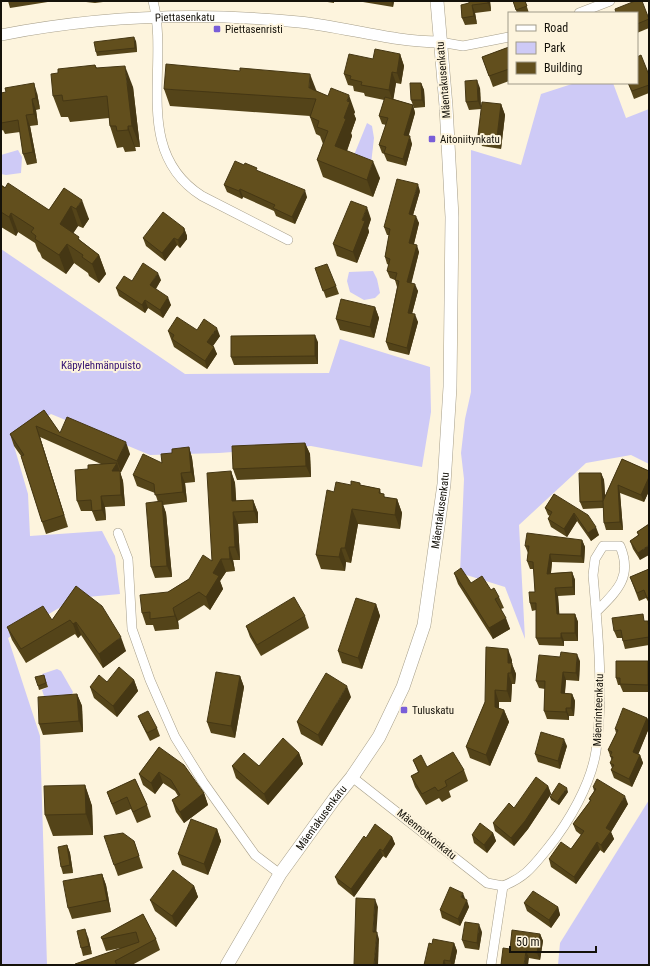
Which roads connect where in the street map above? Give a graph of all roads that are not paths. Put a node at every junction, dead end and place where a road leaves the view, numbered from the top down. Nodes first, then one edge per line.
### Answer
1 (153, 1) edge
2 (437, 1) edge
3 (610, 1) edge
4 (582, 12) edge
5 (156, 17) junction
6 (1, 35) edge
7 (508, 37) edge
8 (440, 42) junction
9 (288, 240) dead end
10 (118, 533) dead end
11 (596, 612) junction
12 (352, 777) junction
13 (280, 874) junction
14 (503, 886) junction
15 (227, 965) edge
16 (491, 965) edge

1 - 5 street
2 - 8 main road, Mäentakusenkatu
3 - 4 street
5 - 6 street, Piettasenkatu
5 - 8 street, Piettasenkatu
5 - 9 street
7 - 8 street
8 - 12 main road, Mäentakusenkatu
10 - 13 street
11 - 11 street, Mäenrinteenkatu
11 - 14 street, Mäenrinteenkatu
12 - 13 main road, Mäentakusenkatu
12 - 14 street, Mäennotkonkatu
13 - 15 main road, Mäentakusenkatu
14 - 16 street

